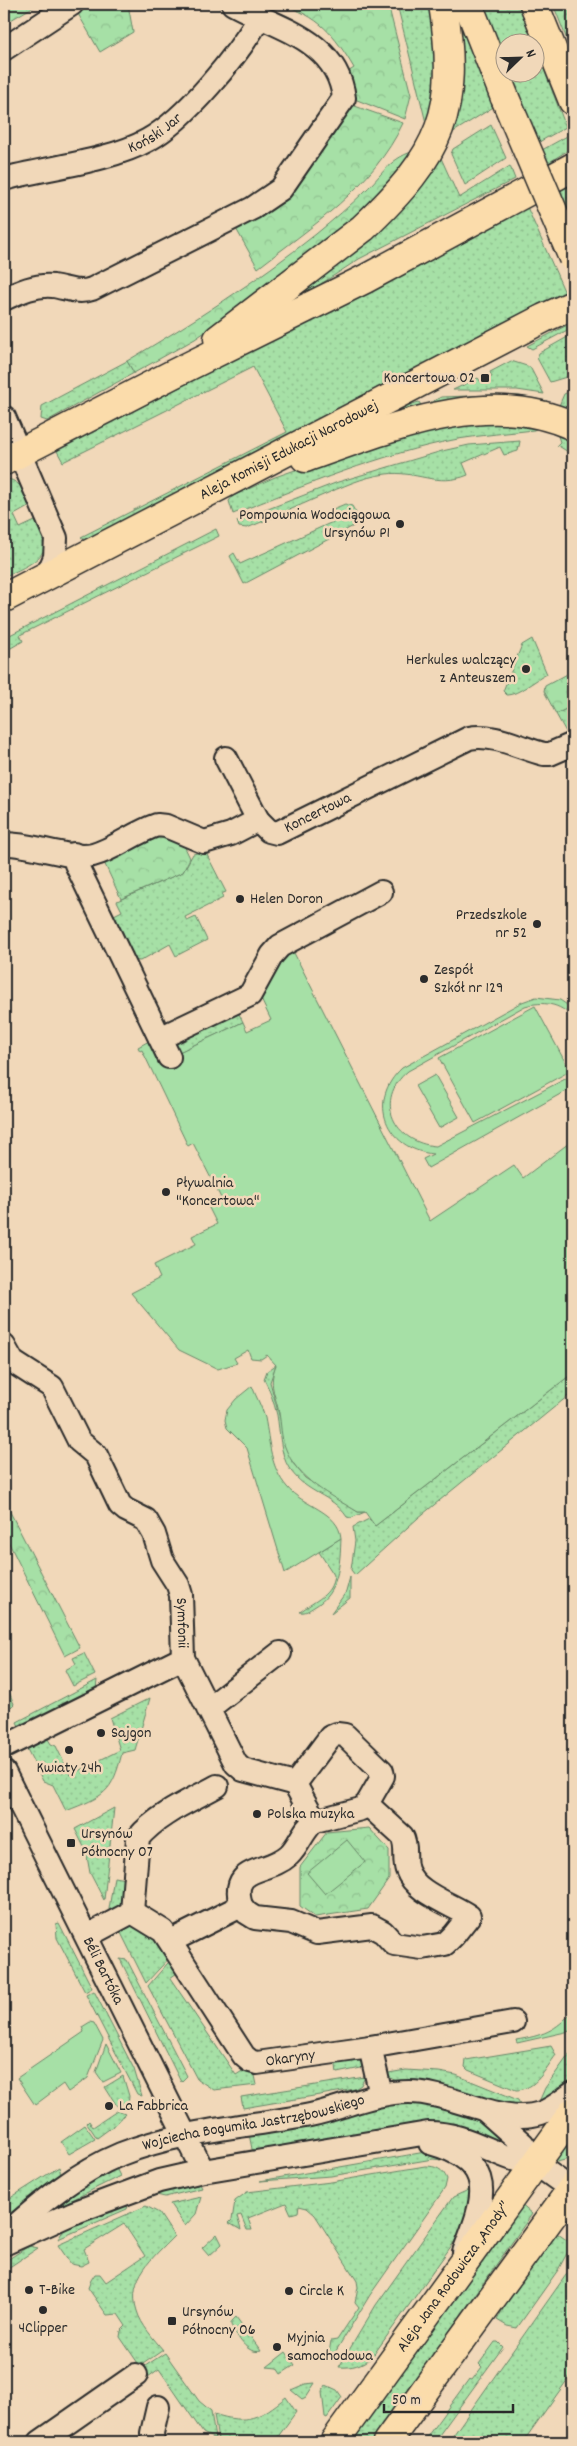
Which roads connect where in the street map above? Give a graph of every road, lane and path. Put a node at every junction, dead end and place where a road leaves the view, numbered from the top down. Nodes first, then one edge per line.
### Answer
1 (72, 4) edge
2 (233, 4) edge
3 (443, 4) edge
4 (468, 4) edge
5 (534, 4) edge
6 (260, 17) junction
7 (4, 49) edge
8 (573, 101) edge
9 (573, 167) edge
10 (4, 179) edge
11 (573, 258) edge
12 (4, 299) edge
13 (573, 303) edge
14 (173, 374) junction
15 (4, 417) edge
16 (573, 426) edge
17 (11, 458) edge
18 (254, 468) junction
19 (47, 576) junction
20 (4, 598) edge
21 (573, 744) edge
22 (226, 758) dead end
23 (258, 820) junction
24 (4, 844) edge
25 (85, 854) junction
26 (381, 892) dead end
27 (4, 1346) edge
28 (280, 1653) dead end
29 (183, 1658) junction
30 (208, 1709) junction
31 (4, 1746) edge
32 (4, 1772) edge
33 (295, 1784) junction
34 (217, 1786) dead end
35 (367, 1804) junction
36 (315, 1821) junction
37 (241, 1906) junction
38 (132, 1912) junction
39 (87, 1936) junction
40 (171, 1941) junction
41 (513, 2022) dead end
42 (370, 2047) junction
43 (573, 2093) edge
44 (381, 2095) junction
45 (487, 2112) junction
46 (573, 2112) edge
47 (188, 2136) junction
48 (408, 2137) junction
49 (536, 2164) junction
50 (204, 2170) junction
51 (572, 2188) edge
52 (4, 2236) edge
53 (4, 2244) edge
54 (454, 2277) junction
55 (136, 2375) dead end
56 (158, 2407) dead end
57 (40, 2442) edge
58 (154, 2442) edge
59 (334, 2442) edge
60 (387, 2442) edge

1 - 7 street
2 - 6 street
3 - 14 main road
4 - 11 main road, bridge
5 - 8 main road
6 - 10 street, Koński Jar
6 - 12 street
9 - 14 main road
13 - 18 main road, Aleja Komisji Edukacji Narodowej
14 - 17 main road
15 - 17 street
16 - 18 main road
17 - 19 street
18 - 19 main road, Aleja Komisji Edukacji Narodowej
19 - 20 main road, Aleja Komisji Edukacji Narodowej
21 - 23 street, Koncertowa
22 - 23 street
23 - 25 street, Koncertowa
24 - 25 street
25 - 26 street
27 - 29 street, Symfonii
28 - 30 street
29 - 30 street
29 - 31 street, Symfonii
30 - 33 street
32 - 39 street, Béli Bartóka
33 - 35 street
33 - 36 street
34 - 38 street
35 - 36 street
35 - 37 street
36 - 37 street
37 - 40 street
38 - 39 street
38 - 40 street, Okaryny
39 - 47 street, Béli Bartóka
40 - 42 street, Okaryny
41 - 42 street, Okaryny
42 - 44 street
43 - 45 street, Wojciecha Bogumiła Jastrzębowskiego
44 - 45 street, Wojciecha Bogumiła Jastrzębowskiego
44 - 47 street, Wojciecha Bogumiła Jastrzębowskiego
45 - 49 street
46 - 49 main road, Aleja Jana Rodowicza „Anody”
47 - 50 street, Béli Bartóka
47 - 52 street, Wojciecha Bogumiła Jastrzębowskiego
48 - 49 street
48 - 50 street
48 - 54 street
49 - 51 street
49 - 54 main road, Aleja Jana Rodowicza „Anody”
50 - 53 street
51 - 60 main road
54 - 59 main road, Aleja Jana Rodowicza „Anody”
55 - 57 street
56 - 58 street

